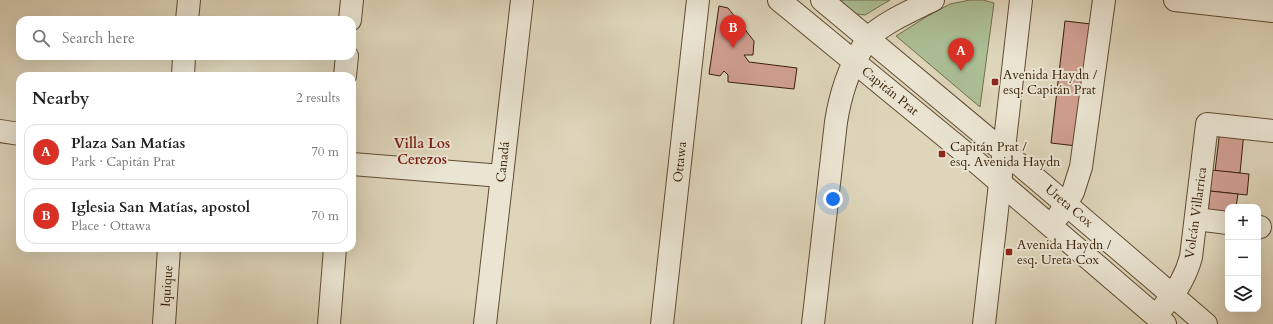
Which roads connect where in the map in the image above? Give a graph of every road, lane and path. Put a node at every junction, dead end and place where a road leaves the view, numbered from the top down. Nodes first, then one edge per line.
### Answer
1 (189, 0) edge
2 (352, 0) edge
3 (522, 0) edge
4 (698, 0) edge
5 (779, 0) edge
6 (817, 0) edge
7 (822, 0) edge
8 (933, 0) edge
9 (1021, 0) edge
10 (1104, 0) edge
11 (1176, 0) edge
12 (1273, 11) edge
13 (187, 16) edge
14 (350, 16) edge
15 (801, 18) junction
16 (868, 39) junction
17 (184, 60) edge
18 (347, 60) edge
19 (854, 61) junction
20 (183, 72) edge
21 (345, 72) edge
22 (0, 131) edge
23 (1273, 131) edge
24 (16, 133) edge
25 (1004, 151) junction
26 (356, 164) edge
27 (502, 176) junction
28 (1000, 182) junction
29 (1066, 204) junction
30 (1196, 219) junction
31 (1225, 223) edge
32 (1051, 226) junction
33 (169, 252) edge
34 (335, 252) edge
35 (1173, 295) junction
36 (1161, 320) edge
37 (164, 324) edge
38 (329, 324) edge
39 (485, 324) edge
40 (662, 324) edge
41 (813, 324) edge
42 (984, 324) edge
43 (1206, 324) edge

1 - 13 street
2 - 14 street
3 - 27 street, Canadá
4 - 40 street, Ottawa
5 - 15 street, Capitán Prat
6 - 15 street
7 - 16 street, Capitán Prat
8 - 16 street
9 - 25 street
10 - 29 street
11 - 12 street
15 - 19 street, Capitán Prat
16 - 19 street
16 - 25 street, Capitán Prat
17 - 20 street
18 - 21 street
19 - 28 street, Capitán Prat
19 - 41 street
22 - 24 street
23 - 30 street, Volcán Villarrica
25 - 28 street
25 - 29 street, Ureta Cox
26 - 27 street
27 - 39 street, Canadá
28 - 32 street, Ureta Cox
28 - 42 street
29 - 32 street
29 - 35 street, Ureta Cox
30 - 31 street
30 - 35 street, Volcán Villarrica
32 - 36 street, Ureta Cox
33 - 37 street, Iquique
34 - 38 street
35 - 36 street, Volcán Villarrica
35 - 43 street, Ureta Cox

